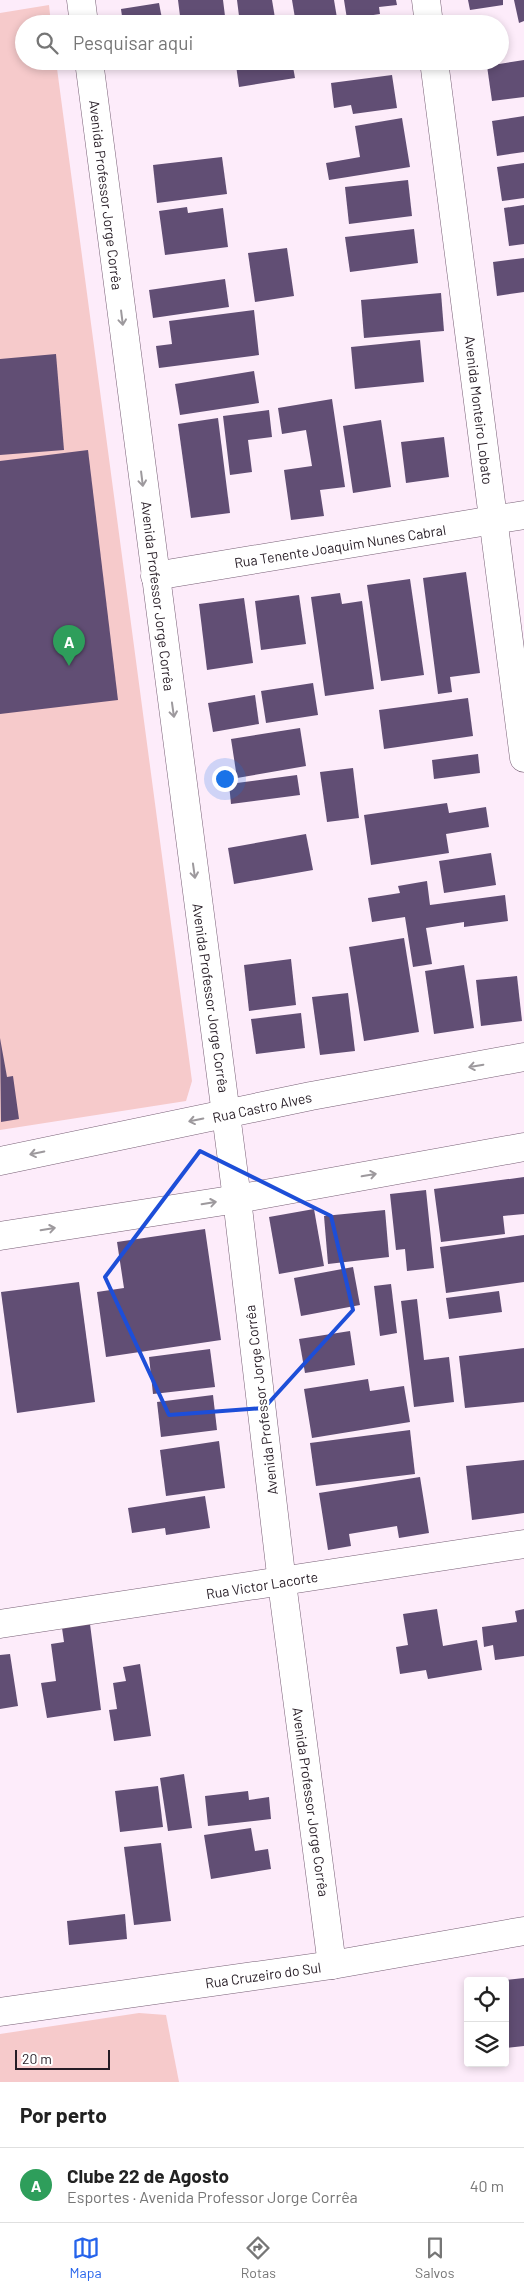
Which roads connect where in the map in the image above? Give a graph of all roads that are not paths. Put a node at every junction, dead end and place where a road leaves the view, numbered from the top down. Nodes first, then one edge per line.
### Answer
1 (81, 0) edge
2 (426, 0) edge
3 (83, 15) edge
4 (428, 15) edge
5 (90, 70) edge
6 (435, 70) edge
7 (524, 514) edge
8 (494, 520) junction
9 (155, 576) junction
10 (524, 758) edge
11 (524, 1057) edge
12 (226, 1114) junction
13 (524, 1147) edge
14 (0, 1161) edge
15 (237, 1199) junction
16 (0, 1236) edge
17 (524, 1544) edge
18 (282, 1583) junction
19 (0, 1624) edge
20 (524, 1931) edge
21 (332, 1965) junction
22 (0, 2012) edge

1 - 3 street
2 - 4 street
5 -> 9 street, Avenida Professor Jorge Corrêa
6 - 8 street, Avenida Monteiro Lobato
7 - 8 street, Rua Tenente Joaquim Nunes Cabral
8 - 9 street, Rua Tenente Joaquim Nunes Cabral
8 - 10 street, Avenida Monteiro Lobato
9 -> 12 street, Avenida Professor Jorge Corrêa
11 -> 12 street, Rua Castro Alves
12 -> 14 street, Rua Castro Alves
12 - 15 street, Avenida Professor Jorge Corrêa
15 -> 13 street
16 -> 15 street
15 - 18 street, Avenida Professor Jorge Corrêa
17 - 18 street, Rua Victor Lacorte
18 - 19 street, Rua Victor Lacorte
18 - 21 street, Avenida Professor Jorge Corrêa
20 - 21 street, Rua Cruzeiro do Sul
21 - 22 street, Rua Cruzeiro do Sul

